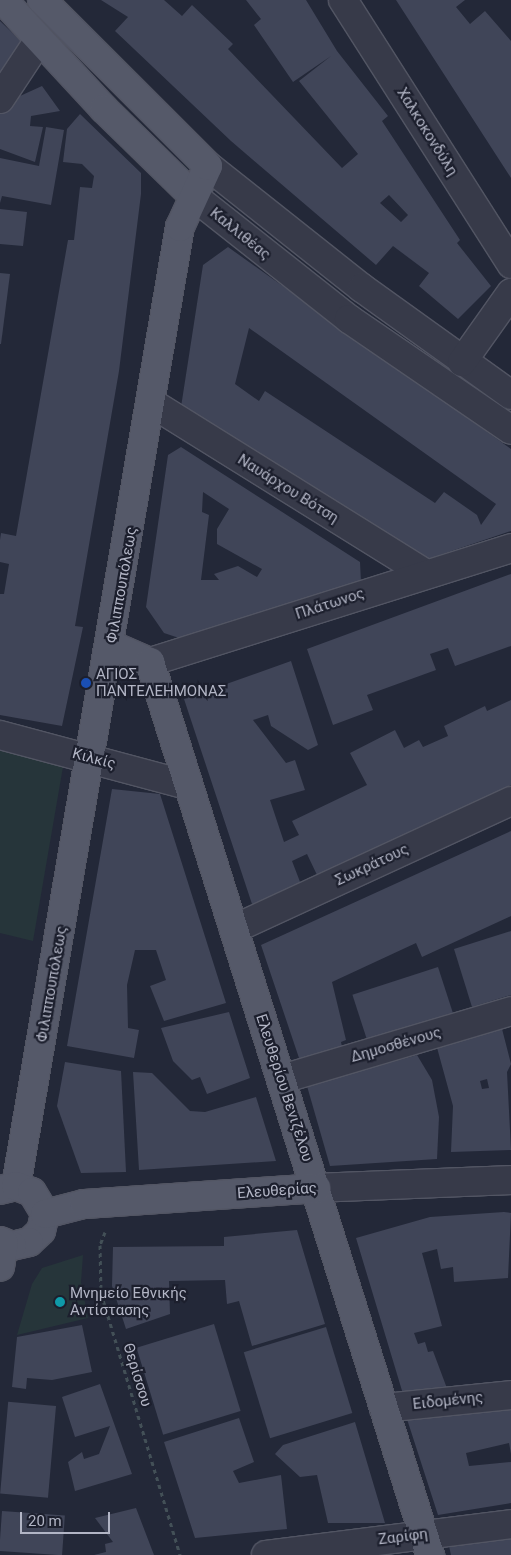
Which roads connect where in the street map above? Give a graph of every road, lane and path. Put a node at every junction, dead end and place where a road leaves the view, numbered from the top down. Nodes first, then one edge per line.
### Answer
1 (3, 0) edge
2 (343, 0) edge
3 (52, 4) edge
4 (39, 40) junction
5 (0, 99) edge
6 (208, 166) junction
7 (192, 195) junction
8 (511, 264) edge
9 (511, 292) edge
10 (462, 362) junction
11 (511, 395) edge
12 (153, 404) junction
13 (511, 430) edge
14 (511, 548) edge
15 (424, 574) junction
16 (111, 645) junction
17 (150, 662) junction
18 (0, 735) edge
19 (92, 758) junction
20 (187, 786) junction
21 (511, 801) edge
22 (234, 929) junction
23 (511, 1011) edge
24 (282, 1079) junction
25 (511, 1180) edge
26 (8, 1188) edge
27 (316, 1188) junction
28 (117, 1201) junction
29 (44, 1214) junction
30 (1, 1250) edge
31 (511, 1395) edge
32 (384, 1408) junction
33 (511, 1524) edge
34 (427, 1544) edge
35 (180, 1555) edge
36 (266, 1555) edge

1 - 4 main road, Καλλιθέας
2 - 8 street, Χαλκοκονδύλη
3 - 6 main road
4 - 5 street
4 - 7 main road, Καλλιθέας
6 - 7 main road, Φιλιππουπόλεως
6 - 10 street
7 - 12 main road, Φιλιππουπόλεως
7 - 13 street, Καλλιθέας
9 - 10 street
10 - 11 street
12 - 15 street, Ναυάρχου Βότση
12 - 16 main road, Φιλιππουπόλεως
14 - 15 street, Πλάτωνος
15 - 17 street, Πλάτωνος
16 - 17 main road
16 - 19 main road, Φιλιππουπόλεως
17 - 20 main road, Ελευθερίου Βενιζέλου
18 - 19 street, Κιλκίς
19 - 20 street, Κιλκίς
19 - 26 main road, Φιλιππουπόλεως
20 - 22 main road, Ελευθερίου Βενιζέλου
21 - 22 street, Σωκράτους
22 - 24 main road, Ελευθερίου Βενιζέλου
23 - 24 street, Δημοσθένους
24 - 27 main road, Ελευθερίου Βενιζέλου
25 - 27 street, Ελευθερίας
26 - 29 main road
27 - 28 main road, Ελευθερίας
27 - 32 main road, Ελευθερίου Βενιζέλου
28 - 29 main road, Ελευθερίας
28 - 35 path, Θερίσσου
29 - 30 main road
31 - 32 street, Ειδομένης
32 - 34 main road, Ελευθερίου Βενιζέλου
33 - 34 street, Ζαρίφη
34 - 36 street, Ζαρίφη

